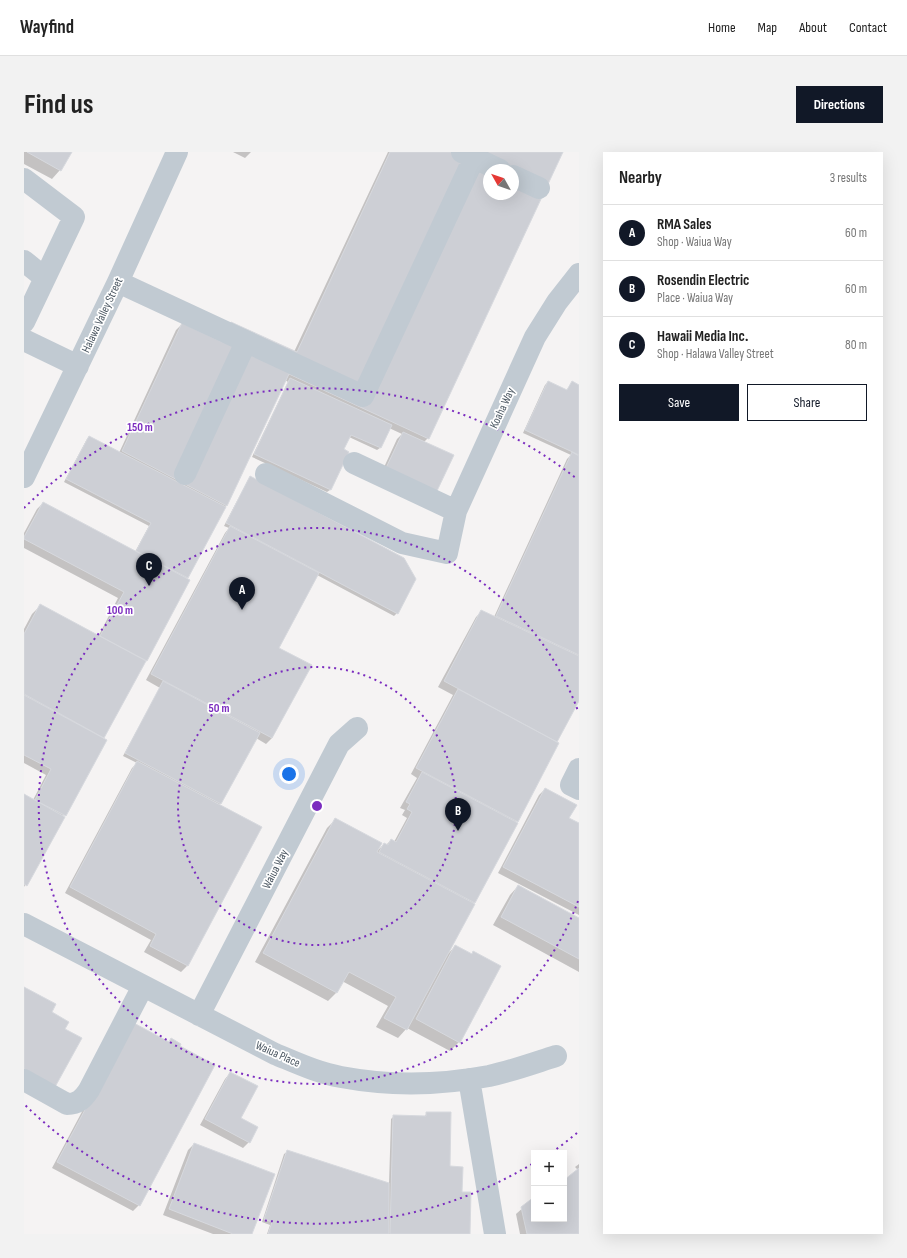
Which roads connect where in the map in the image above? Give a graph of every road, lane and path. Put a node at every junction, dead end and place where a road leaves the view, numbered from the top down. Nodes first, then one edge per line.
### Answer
1 (177, 152) edge
2 (468, 155) edge
3 (487, 164) edge
4 (24, 179) edge
5 (519, 179) edge
6 (539, 188) dead end
7 (24, 261) edge
8 (579, 274) edge
9 (45, 278) junction
10 (118, 282) junction
11 (24, 322) edge
12 (24, 340) edge
13 (246, 342) junction
14 (78, 366) junction
15 (354, 462) dead end
16 (185, 474) dead end
17 (266, 474) dead end
18 (24, 477) edge
19 (456, 511) junction
20 (357, 728) dead end
21 (579, 769) edge
22 (579, 789) edge
23 (24, 924) edge
24 (143, 986) junction
25 (199, 1015) junction
26 (556, 1056) dead end
27 (469, 1079) junction
28 (24, 1080) edge
29 (495, 1234) edge

1 - 10 street, Halawa Valley Street
2 - 3 street
2 - 13 street
4 - 9 street
5 - 6 street
7 - 9 street
8 - 19 street, Koaha Way
9 - 11 street
10 - 13 street
10 - 14 street, Halawa Valley Street
12 - 14 street
13 - 16 street
14 - 18 street, Halawa Valley Street
15 - 19 street
17 - 19 street, Koaha Way
20 - 25 street, Waiua Way
21 - 22 street
23 - 24 street, Waiua Place
24 - 25 street, Waiua Place
24 - 28 street
25 - 27 street, Waiua Place
26 - 27 street, Waiua Place
27 - 29 street

